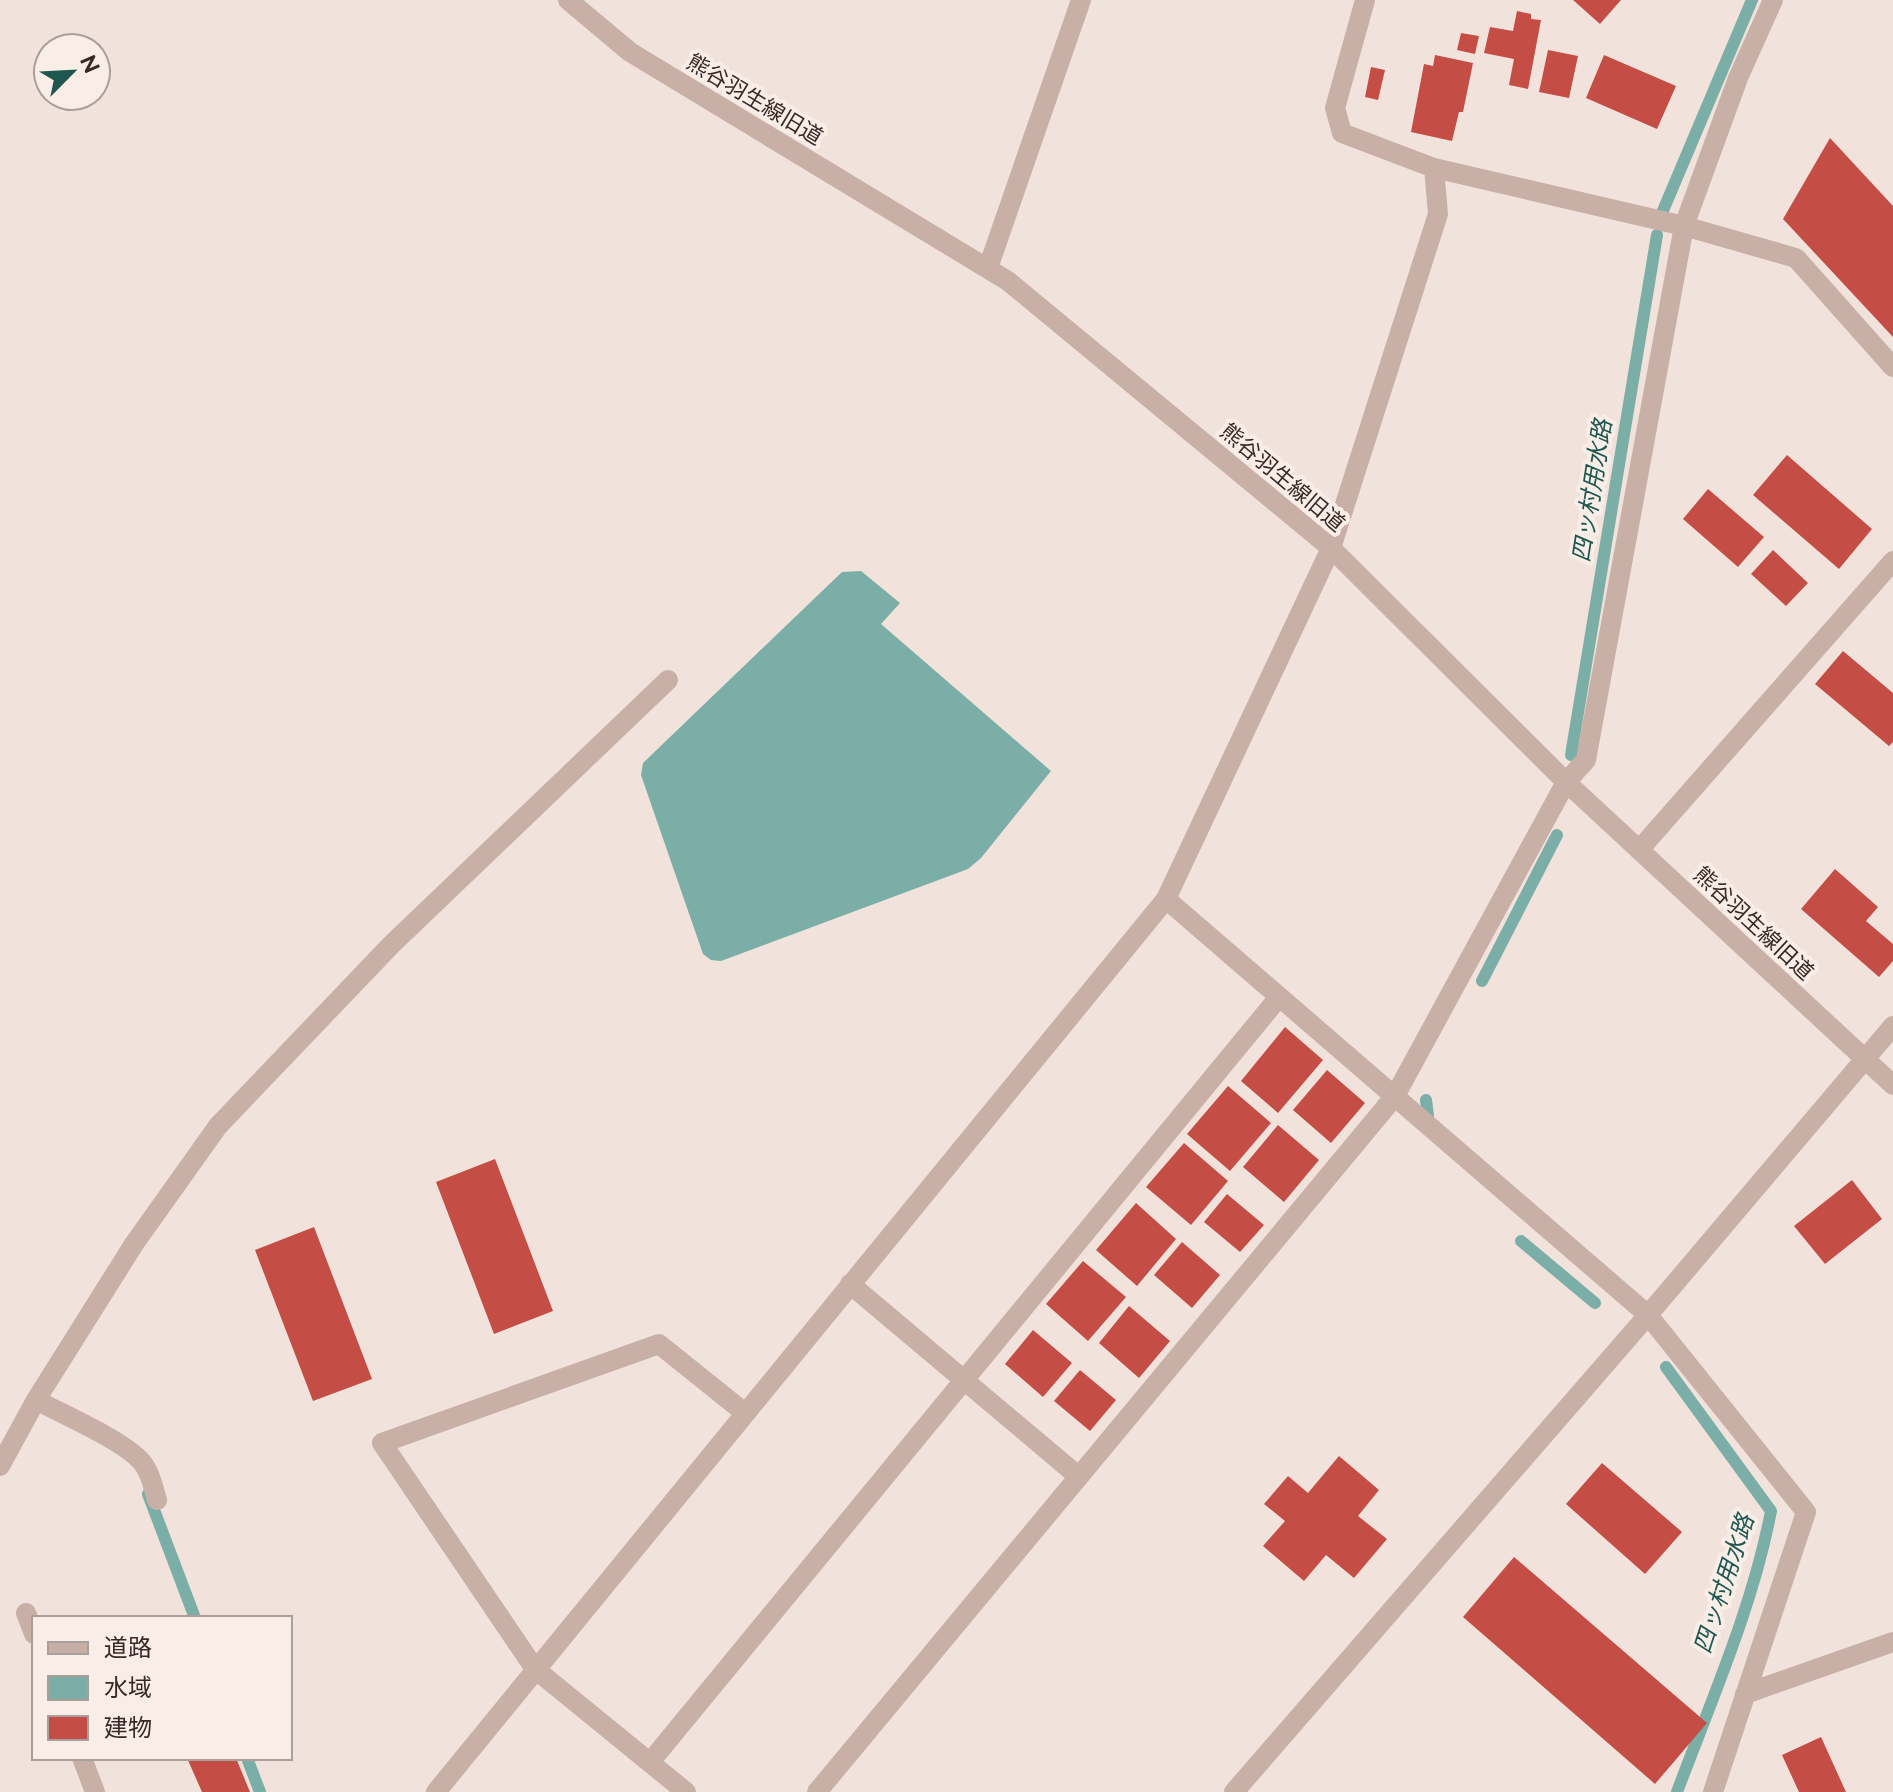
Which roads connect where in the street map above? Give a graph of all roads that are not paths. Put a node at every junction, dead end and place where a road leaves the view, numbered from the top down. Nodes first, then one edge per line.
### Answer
1 (568, 0) edge
2 (1081, 0) edge
3 (1365, 0) edge
4 (1773, 0) edge
5 (1434, 168) junction
6 (1684, 226) junction
7 (988, 268) junction
8 (1893, 367) edge
9 (1331, 548) junction
10 (1893, 561) edge
11 (668, 680) dead end
12 (1566, 782) junction
13 (1639, 850) junction
14 (1166, 899) junction
15 (1279, 997) junction
16 (1893, 1026) edge
17 (1865, 1059) junction
18 (1893, 1085) edge
19 (1395, 1096) junction
20 (850, 1284) junction
21 (1648, 1315) junction
22 (966, 1380) junction
23 (36, 1400) junction
24 (745, 1413) junction
25 (0, 1466) edge
26 (1078, 1476) junction
27 (157, 1500) dead end
28 (26, 1613) dead end
29 (32, 1629) edge
30 (1893, 1642) edge
31 (535, 1669) junction
32 (1745, 1694) junction
33 (83, 1760) edge
34 (651, 1761) junction
35 (95, 1792) edge
36 (436, 1792) edge
37 (686, 1792) edge
38 (817, 1792) edge
39 (1234, 1792) edge
40 (1713, 1792) edge

1 - 7 street, 熊谷羽生線旧道
2 - 7 street
3 - 5 street
4 - 6 street
5 - 6 street
5 - 9 street
6 - 8 street
6 - 12 street
7 - 9 street, 熊谷羽生線旧道
9 - 12 street, 熊谷羽生線旧道
9 - 14 street
10 - 13 street
11 - 23 street
12 - 13 street, 熊谷羽生線旧道
12 - 19 street
13 - 17 street, 熊谷羽生線旧道
14 - 15 street
14 - 20 street
15 - 19 street
15 - 22 street
16 - 17 street
17 - 18 street, 熊谷羽生線旧道
17 - 21 street
19 - 21 street
19 - 26 street
20 - 22 street
20 - 24 street
21 - 32 street
21 - 39 street
22 - 26 street
22 - 34 street
23 - 25 street
23 - 27 street
24 - 31 street
24 - 31 street
26 - 38 street
28 - 29 street
30 - 32 street
31 - 34 street
31 - 36 street
32 - 40 street
33 - 35 street
34 - 37 street

